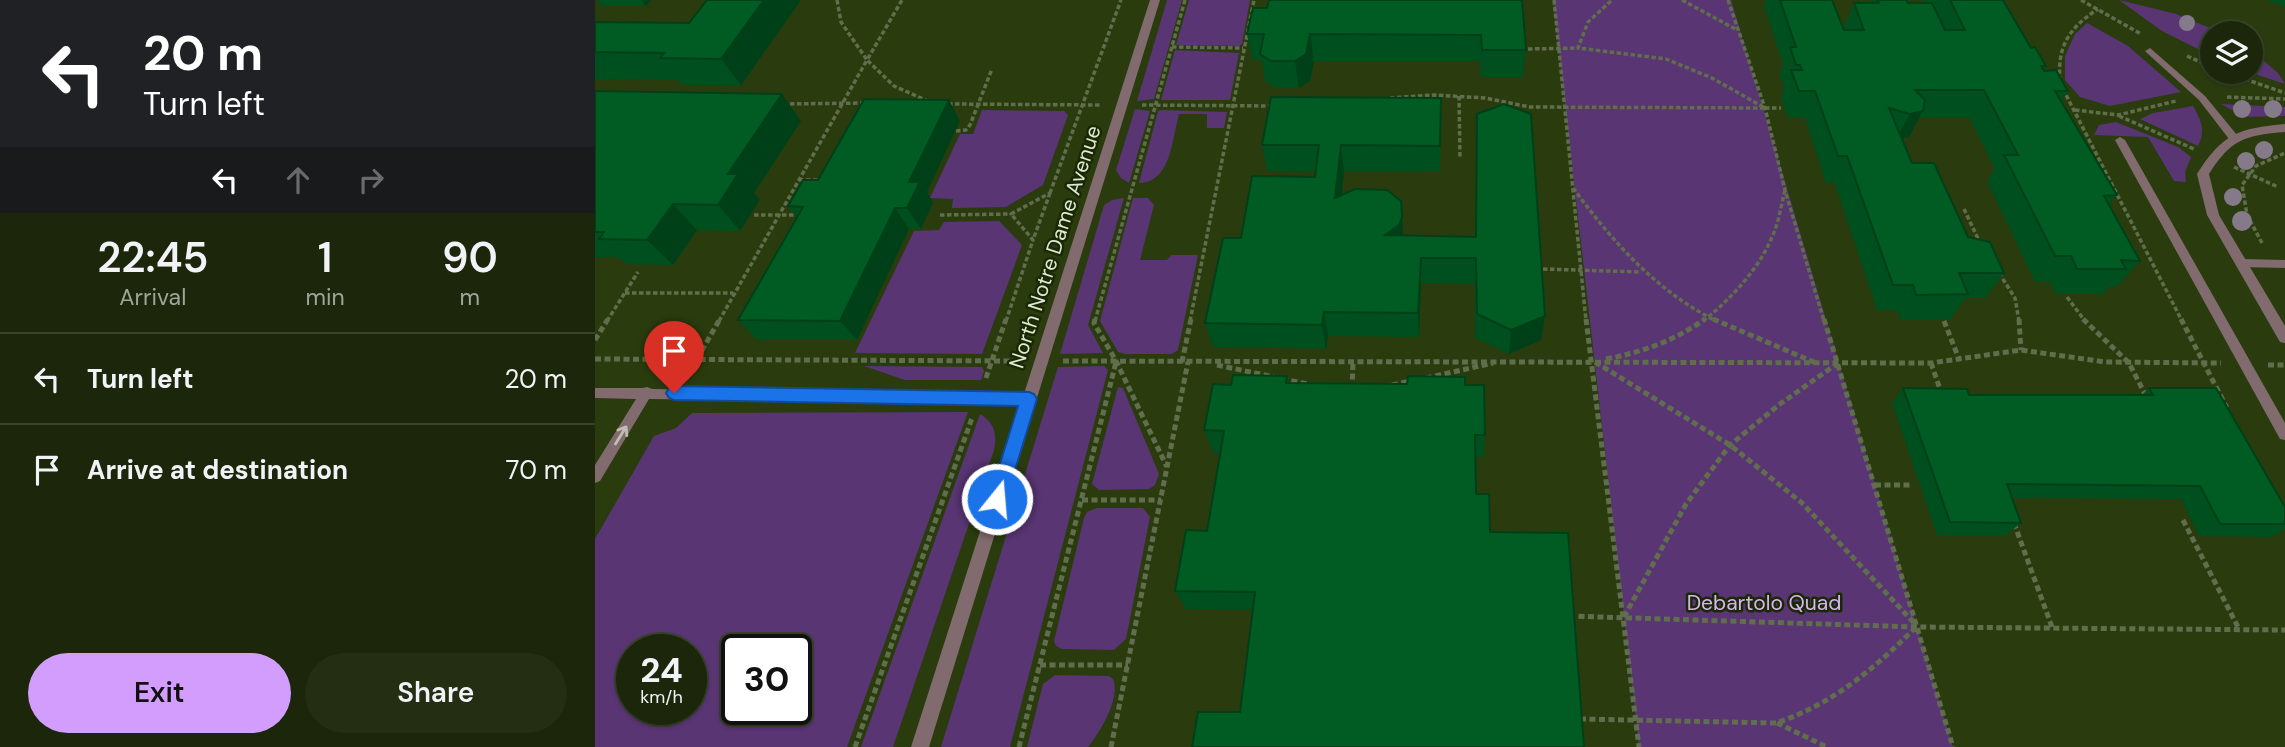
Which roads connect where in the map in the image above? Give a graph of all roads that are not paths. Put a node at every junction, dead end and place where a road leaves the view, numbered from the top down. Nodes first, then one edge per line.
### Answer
1 (1155, 0) edge
2 (2150, 51) dead end
3 (2285, 128) edge
4 (2233, 136) junction
5 (2120, 140) dead end
6 (2241, 263) junction
7 (2279, 263) edge
8 (2283, 330) edge
9 (647, 392) junction
10 (595, 393) edge
11 (1029, 399) junction
12 (2285, 435) edge
13 (595, 477) edge
14 (920, 747) edge

1 - 11 street, North Notre Dame Avenue
2 - 4 lane
3 - 4 street
4 - 6 street
5 - 12 lane
6 - 7 lane
6 - 8 street
9 - 10 lane
9 - 11 lane
13 -> 9 lane
11 - 14 street, North Notre Dame Avenue

